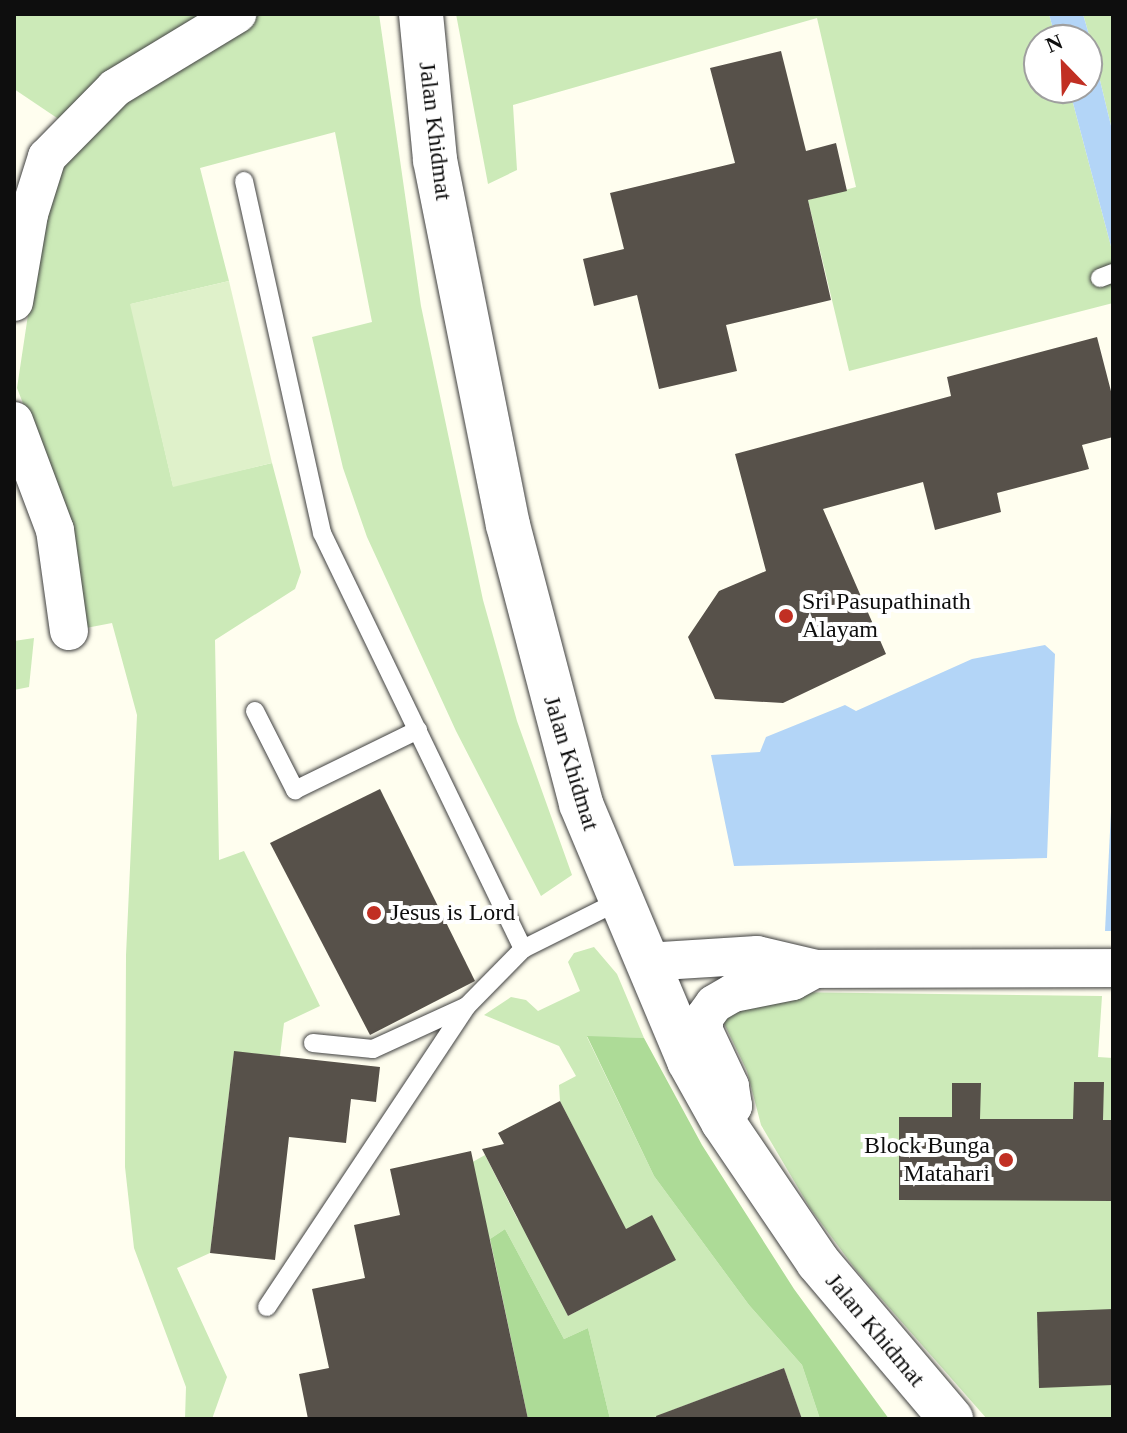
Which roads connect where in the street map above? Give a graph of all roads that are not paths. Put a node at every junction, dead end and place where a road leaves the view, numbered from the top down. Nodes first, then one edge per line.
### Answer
1 (237, 14) edge
2 (421, 14) edge
3 (244, 181) dead end
4 (14, 302) edge
5 (14, 421) edge
6 (69, 631) dead end
7 (255, 711) dead end
8 (418, 730) junction
9 (619, 901) junction
10 (523, 949) junction
11 (646, 962) junction
12 (1113, 968) edge
13 (816, 969) junction
14 (467, 1006) junction
15 (313, 1043) dead end
16 (723, 1122) junction
17 (267, 1307) dead end
18 (951, 1419) edge

1 - 4 street
2 - 9 street, Jalan Khidmat
3 - 8 lane
5 - 6 street
7 - 8 lane
8 - 10 lane
9 - 10 lane
9 - 11 street, Jalan Khidmat
10 - 14 lane
11 - 13 street
11 - 16 street, Jalan Khidmat
12 - 13 street
13 - 16 street
14 - 15 lane
14 - 17 lane
16 - 18 street, Jalan Khidmat

